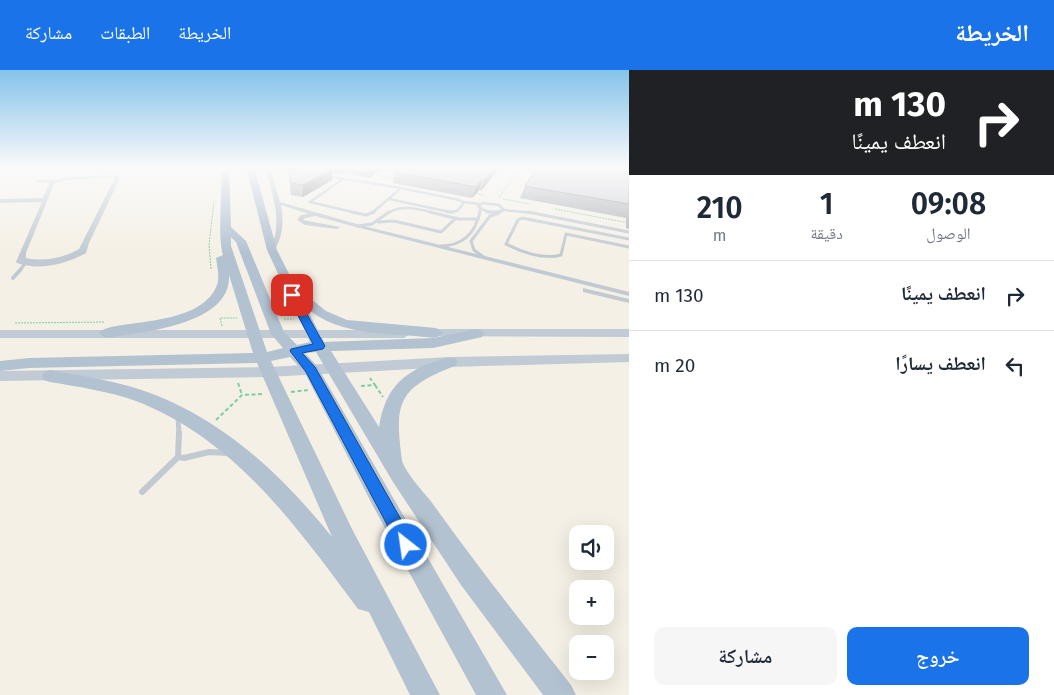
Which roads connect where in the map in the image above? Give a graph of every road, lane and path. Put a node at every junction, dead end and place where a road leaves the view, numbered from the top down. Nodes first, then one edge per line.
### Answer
1 (108, 196) edge
2 (227, 196) edge
3 (258, 196) edge
4 (276, 196) edge
5 (318, 196) edge
6 (392, 196) edge
7 (435, 196) edge
8 (45, 197) joint
9 (215, 197) dead end
10 (389, 199) junction
11 (0, 201) edge
12 (278, 203) junction
13 (463, 203) junction
14 (480, 207) junction
15 (504, 210) junction
16 (498, 213) junction
17 (316, 215) junction
18 (456, 218) junction
19 (478, 219) junction
20 (378, 222) junction
21 (225, 226) junction
22 (358, 226) junction
23 (629, 232) edge
24 (629, 239) edge
25 (226, 246) junction
26 (437, 246) junction
27 (629, 247) edge
28 (272, 250) junction
29 (23, 254) junction
30 (488, 259) junction
31 (49, 262) junction
32 (24, 265) junction
33 (213, 276) dead end
34 (13, 278) dead end
35 (284, 278) junction
36 (629, 294) edge
37 (629, 302) edge
38 (10, 323) dead end
39 (107, 327) junction
40 (253, 333) junction
41 (436, 333) junction
42 (629, 333) edge
43 (0, 334) edge
44 (278, 334) junction
45 (477, 334) junction
46 (315, 354) junction
47 (629, 358) edge
48 (450, 362) junction
49 (265, 365) junction
50 (0, 366) edge
51 (0, 376) edge
52 (50, 376) junction
53 (242, 396) dead end
54 (169, 408) junction
55 (208, 428) junction
56 (178, 457) junction
57 (248, 459) junction
58 (400, 476) junction
59 (142, 492) dead end
60 (389, 628) junction
61 (425, 695) edge
62 (492, 695) edge
63 (561, 695) edge

1 - 31 street
2 - 21 main road
3 - 28 main road
4 - 12 street
5 - 10 lane
6 - 10 lane
7 - 13 lane
8 - 11 street
8 - 29 street
9 - 33 path
10 - 13 lane
12 - 17 street
12 - 28 street
13 - 14 lane
14 - 15 lane
14 - 16 lane
14 - 19 lane
15 - 16 lane
15 - 23 lane
16 - 30 lane
17 - 22 street
17 - 37 street
18 - 19 lane
18 - 20 lane
18 - 20 lane
19 - 26 lane
20 - 22 lane
21 - 25 main road
21 - 44 main road
22 - 26 street
24 - 27 lane
25 - 39 main road
25 - 40 main road
26 - 30 street
28 - 35 main road
29 - 31 street
29 - 32 street
30 - 36 street
31 - 32 street
32 - 34 lane
35 - 41 main road
35 - 46 main road
38 - 39 path
39 - 40 main road
39 - 43 main road
40 - 44 main road
40 - 49 main road
41 - 45 main road
41 - 46 main road
42 - 45 main road
44 - 46 main road
44 - 46 main road
45 - 46 main road
46 - 48 main road
46 - 49 main road
46 - 49 main road
46 - 58 main road
46 - 62 main road
47 - 48 main road
48 - 58 main road
49 - 50 main road
49 - 52 main road
49 - 60 main road
51 - 52 main road
52 - 54 main road
53 - 55 path
54 - 55 main road
54 - 56 lane
55 - 57 main road
56 - 57 lane
56 - 59 lane
57 - 60 main road
58 - 63 main road
60 - 61 main road

